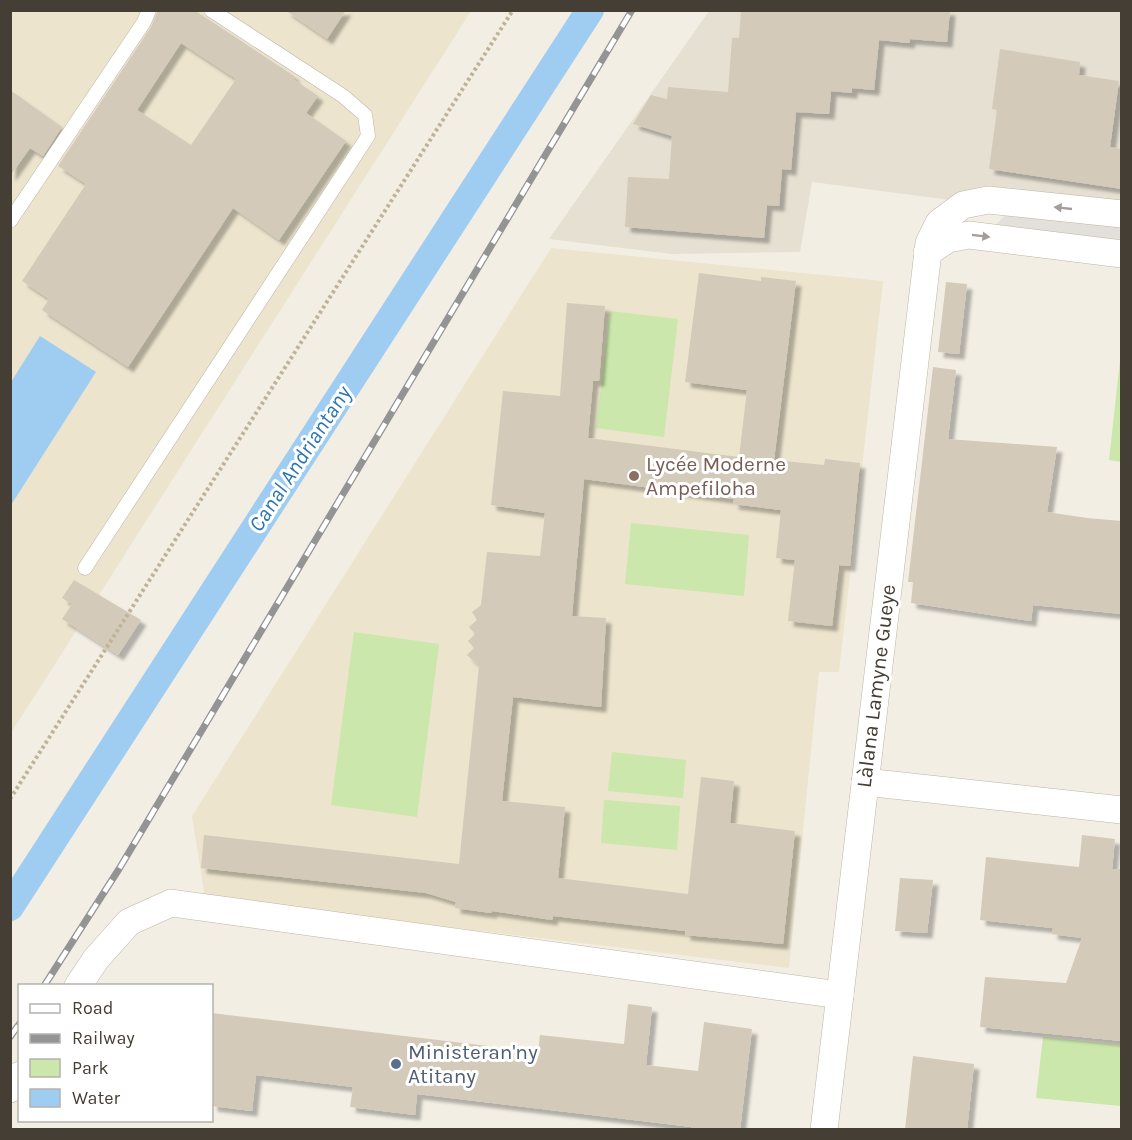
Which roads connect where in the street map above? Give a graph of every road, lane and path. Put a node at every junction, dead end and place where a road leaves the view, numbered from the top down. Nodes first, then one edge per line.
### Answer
1 (149, 10) edge
2 (211, 10) edge
3 (513, 10) edge
4 (1122, 214) edge
5 (10, 221) edge
6 (928, 248) junction
7 (1122, 254) edge
8 (85, 568) dead end
9 (865, 782) junction
10 (10, 799) edge
11 (1122, 810) edge
12 (79, 984) edge
13 (840, 994) junction
14 (824, 1130) edge

1 - 5 lane
2 - 8 lane
3 - 10 path
4 -> 6 street
6 -> 7 street
6 - 9 street, Làlana Lamyne Gueye
9 - 11 street
9 - 13 street, Làlana Lamyne Gueye
12 - 13 street
13 - 14 street, Làlana Lamyne Gueye

